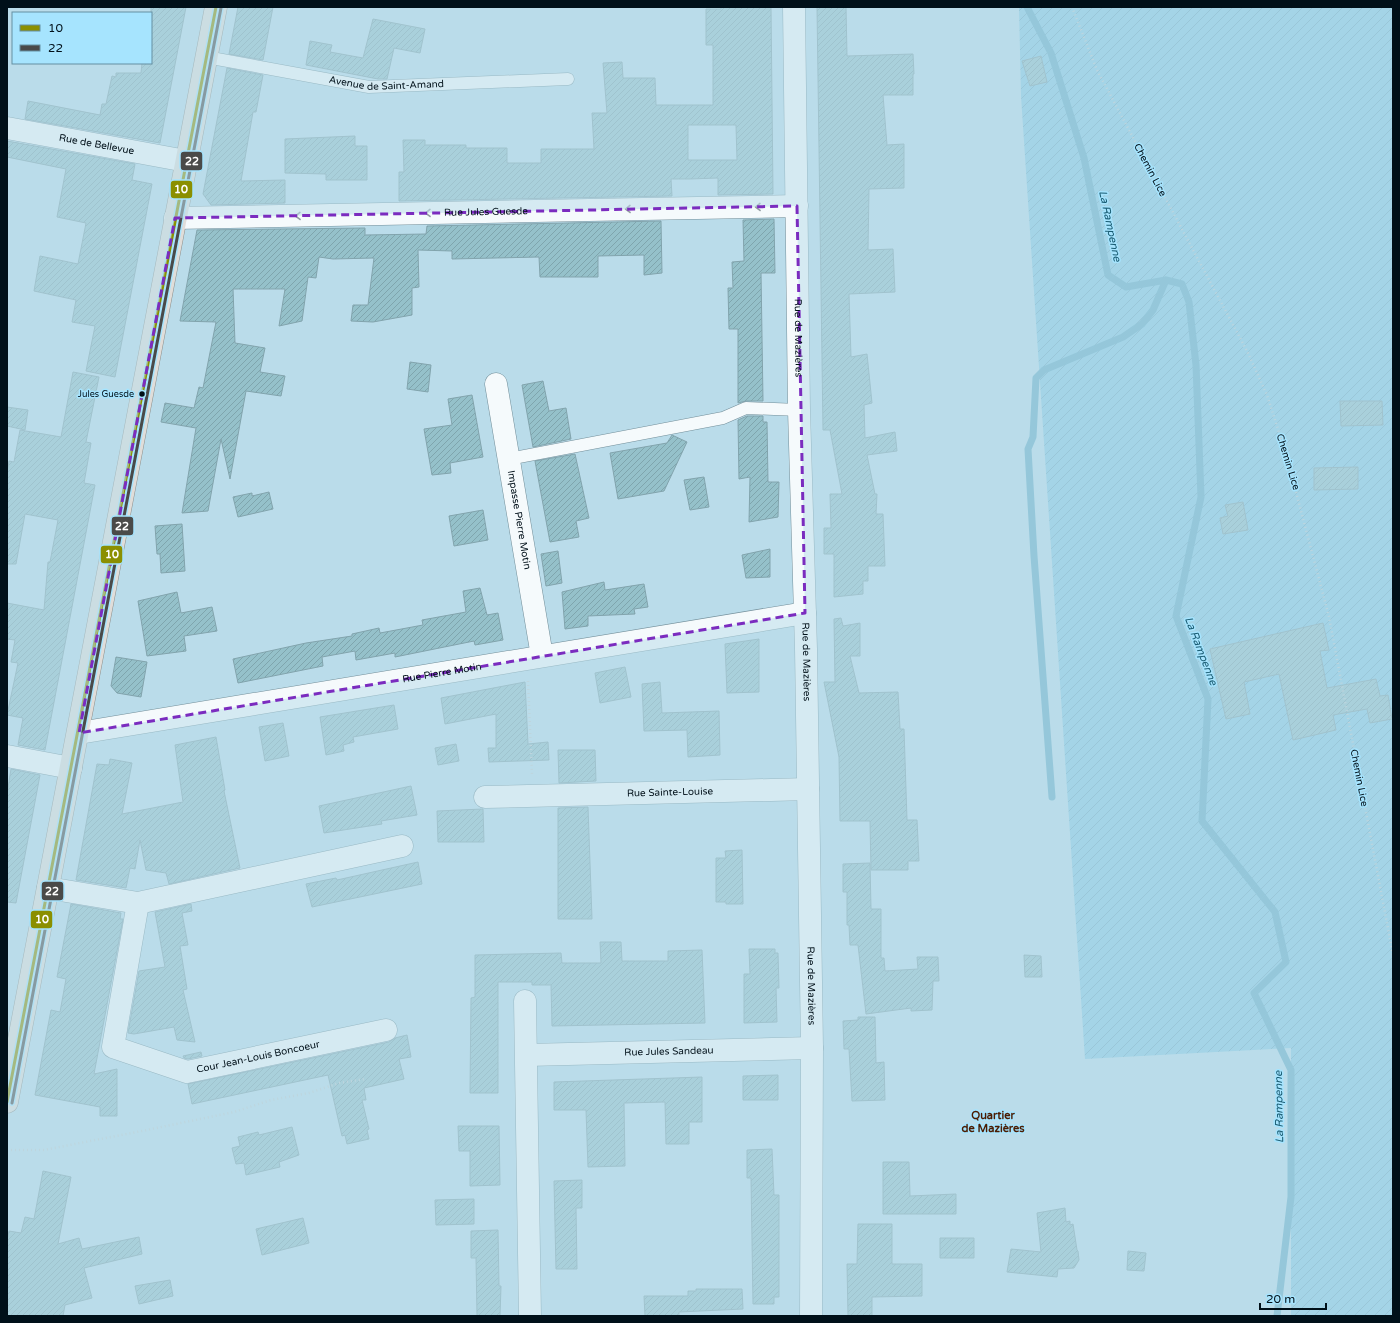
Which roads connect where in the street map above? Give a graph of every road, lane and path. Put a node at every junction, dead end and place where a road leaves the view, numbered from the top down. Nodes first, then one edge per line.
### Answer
1 (216, 7) edge
2 (794, 7) edge
3 (1072, 7) edge
4 (206, 57) junction
5 (568, 79) dead end
6 (7, 128) edge
7 (186, 161) junction
8 (797, 206) junction
9 (175, 218) junction
10 (496, 384) dead end
11 (799, 410) junction
12 (508, 459) junction
13 (805, 613) junction
14 (535, 658) junction
15 (79, 733) junction
16 (7, 756) edge
17 (71, 768) junction
18 (808, 789) junction
19 (533, 795) junction
20 (485, 797) dead end
21 (402, 846) dead end
22 (48, 888) junction
23 (138, 903) junction
24 (1393, 955) edge
25 (525, 1001) dead end
26 (386, 1030) dead end
27 (12, 1044) edge
28 (812, 1048) junction
29 (527, 1054) junction
30 (365, 1078) dead end
31 (7, 1102) edge
32 (7, 1150) edge
33 (530, 1316) edge
34 (812, 1316) edge

1 - 4 main road
2 - 8 street, Rue de Mazières
3 - 24 path, Chemin Lice
4 - 5 lane, Avenue de Saint-Amand
4 - 7 main road
6 - 7 street, Rue de Bellevue
7 - 9 main road
8 -> 9 street, Rue Jules Guesde
8 - 11 street, Rue de Mazières
9 - 15 main road
10 - 12 street, Impasse Pierre Motin
11 - 12 lane
11 - 13 street, Rue de Mazières
12 - 14 street, Impasse Pierre Motin
13 - 14 street, Rue Pierre Motin
13 - 18 street, Rue de Mazières
14 - 15 street, Rue Pierre Motin
14 - 19 path
15 - 17 main road
16 - 17 street
17 - 22 main road
18 - 19 street, Rue Sainte-Louise
18 - 28 street, Rue de Mazières
19 - 20 street, Rue Sainte-Louise
21 - 23 street
22 - 23 street
22 - 27 main road
23 - 26 street, Cour Jean-Louis Boncoeur
25 - 29 street
27 - 31 main road
28 - 29 street, Rue Jules Sandeau
28 - 34 street, Rue de Mazières
29 - 33 street
30 - 32 path

